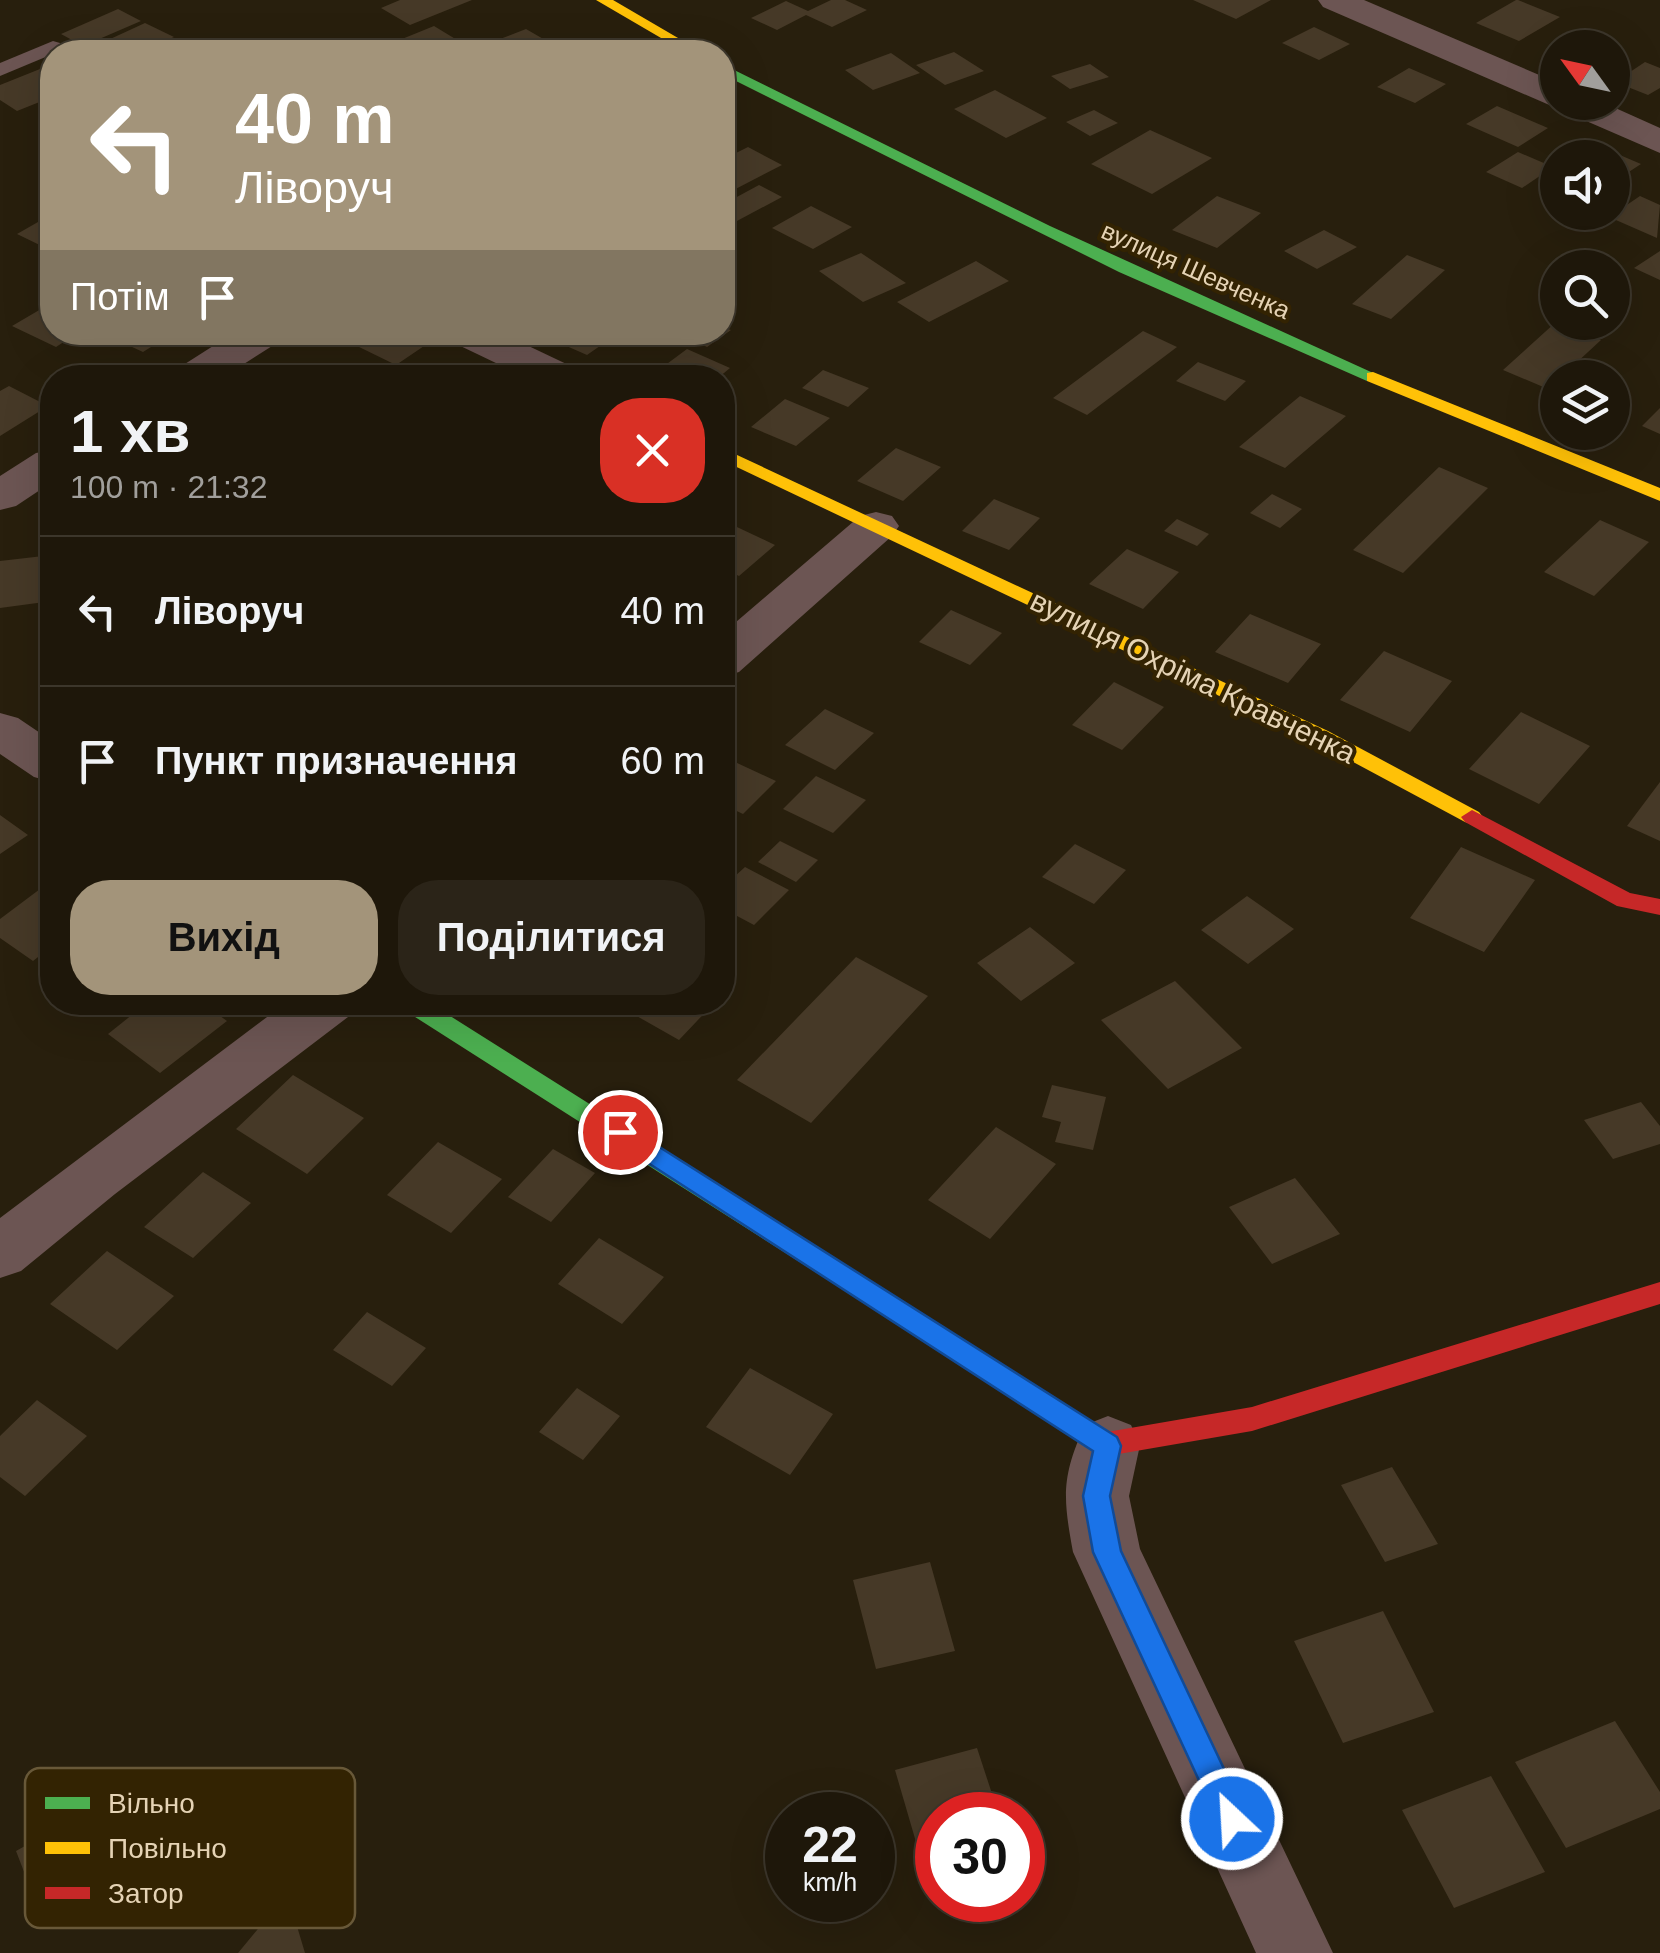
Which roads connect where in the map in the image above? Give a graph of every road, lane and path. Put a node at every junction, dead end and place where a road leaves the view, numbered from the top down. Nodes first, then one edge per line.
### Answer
1 (603, 0) edge
2 (1334, 0) edge
3 (674, 40) edge
4 (40, 53) edge
5 (0, 70) edge
6 (735, 75) edge
7 (1540, 89) edge
8 (1610, 120) edge
9 (1660, 142) edge
10 (244, 345) edge
11 (493, 345) edge
12 (213, 365) edge
13 (535, 365) edge
14 (735, 459) edge
15 (40, 471) edge
16 (1660, 495) edge
17 (0, 496) edge
18 (876, 526) junction
19 (735, 650) edge
20 (0, 730) edge
21 (40, 758) edge
22 (1660, 907) edge
23 (311, 1015) edge
24 (429, 1015) edge
25 (0, 1253) edge
26 (1660, 1293) edge
27 (1108, 1446) junction
28 (1295, 1953) edge

1 - 3 street
2 - 7 street
4 - 5 lane
6 - 16 street, вулиця Шевченка
8 - 9 street
10 - 12 street
11 - 13 street
14 - 18 street, вулиця Охріма Кравченка
15 - 17 street
18 - 19 street
18 - 22 street, вулиця Охріма Кравченка
20 - 21 street
23 - 25 street
24 - 27 street
26 - 27 street
27 - 28 street

